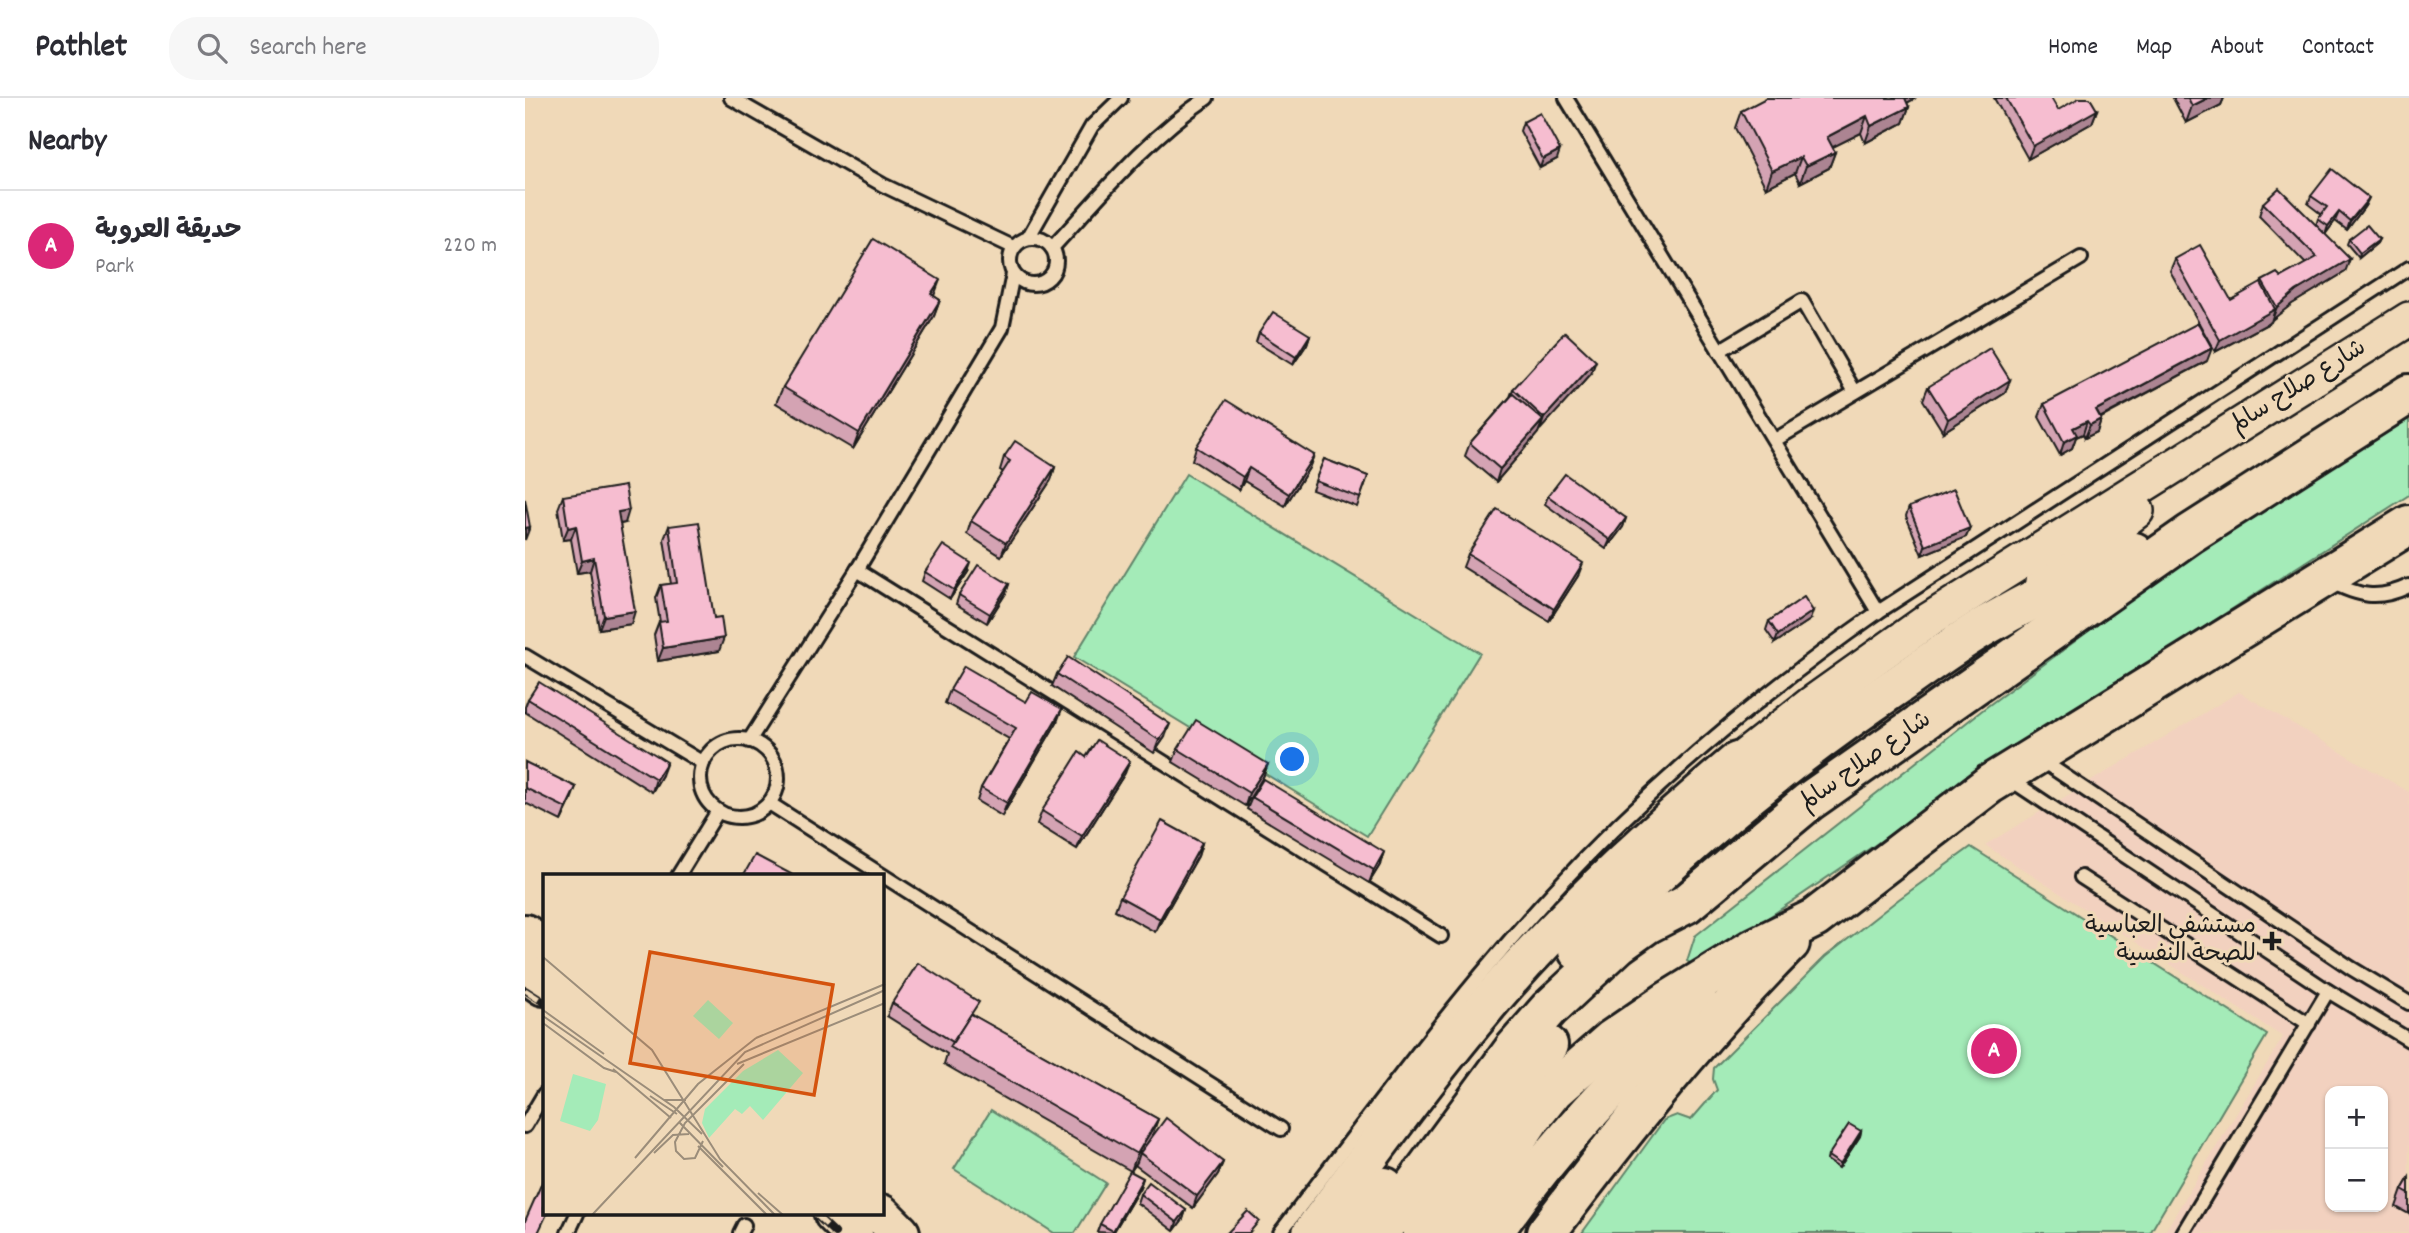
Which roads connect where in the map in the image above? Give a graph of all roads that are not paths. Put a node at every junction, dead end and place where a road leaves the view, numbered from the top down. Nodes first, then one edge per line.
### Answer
1 (731, 98) edge
2 (1121, 98) edge
3 (1207, 98) edge
4 (1566, 98) edge
5 (1028, 238) junction
6 (1013, 247) junction
7 (1052, 248) junction
8 (2081, 258) dead end
9 (2409, 268) edge
10 (1013, 274) junction
11 (2409, 319) edge
12 (1719, 351) junction
13 (1855, 392) junction
14 (2409, 394) edge
15 (2216, 439) junction
16 (1775, 440) junction
17 (2409, 525) edge
18 (2190, 534) junction
19 (857, 570) junction
20 (2322, 578) junction
21 (2409, 586) edge
22 (1878, 612) junction
23 (1987, 625) junction
24 (525, 656) edge
25 (749, 741) junction
26 (1737, 762) joint
27 (703, 763) junction
28 (2019, 766) junction
29 (769, 803) junction
30 (718, 811) junction
31 (679, 874) edge
32 (881, 874) edge
33 (884, 876) edge
34 (2081, 877) dead end
35 (1815, 918) junction
36 (1647, 925) junction
37 (525, 934) edge
38 (1441, 936) dead end
39 (543, 945) edge
40 (1754, 948) junction
41 (525, 974) edge
42 (543, 985) edge
43 (2328, 991) junction
44 (2409, 1003) edge
45 (2309, 1024) junction
46 (2409, 1040) edge
47 (543, 1096) edge
48 (525, 1126) edge
49 (1281, 1129) dead end
50 (576, 1216) edge
51 (836, 1216) edge
52 (883, 1216) edge
53 (1498, 1226) edge
54 (568, 1233) edge
55 (853, 1233) edge
56 (900, 1233) edge
57 (1280, 1233) edge
58 (1312, 1233) edge
59 (1350, 1233) edge
60 (1379, 1233) edge
61 (1422, 1233) edge
62 (1454, 1233) edge
63 (1546, 1233) edge
64 (2183, 1233) edge

1 - 6 lane
2 - 5 lane
3 - 7 lane
4 - 12 lane
5 - 6 lane
5 - 7 lane
6 - 10 lane
7 - 10 lane
8 - 13 lane
9 - 22 lane
10 - 19 lane
11 - 15 main road, شارع صلاح سالم
12 - 13 lane
12 - 16 lane
13 - 16 lane
14 - 18 highway, شارع صلاح سالم
15 - 23 main road
15 - 26 main road, شارع صلاح سالم
16 - 22 lane
17 - 20 highway
18 - 23 highway
18 - 36 highway, شارع صلاح سالم
19 - 25 lane
19 - 38 lane
20 - 21 lane
20 - 28 highway
22 - 57 lane
23 - 59 highway
24 - 27 lane
25 - 27 lane
25 - 29 lane
26 - 58 highway
27 - 30 lane
28 - 35 highway
28 - 43 lane
28 - 44 lane
29 - 30 lane
29 - 32 lane
30 - 31 lane
33 - 49 lane
34 - 45 lane
35 - 40 highway
35 - 63 highway
36 - 60 highway
36 - 61 highway, شارع صلاح سالم
37 - 39 highway
40 - 53 highway
40 - 62 highway
41 - 42 highway
43 - 45 lane
43 - 46 lane
45 - 64 lane
47 - 48 lane
50 - 54 lane
51 - 55 highway
52 - 56 highway

